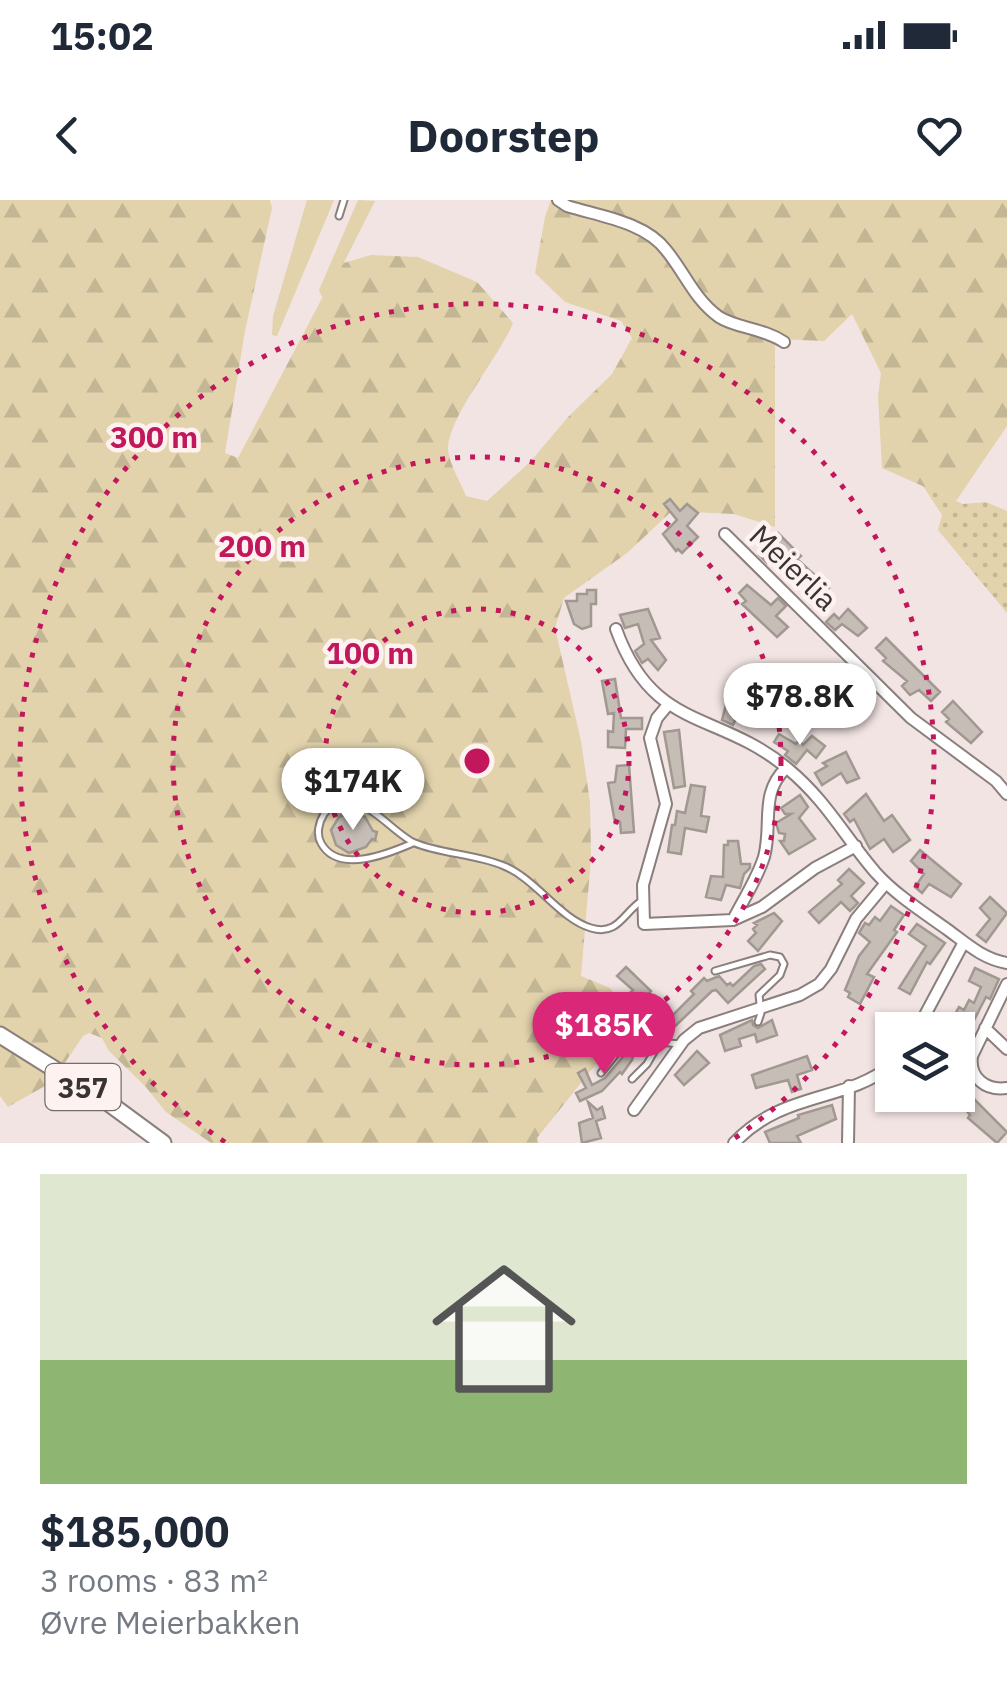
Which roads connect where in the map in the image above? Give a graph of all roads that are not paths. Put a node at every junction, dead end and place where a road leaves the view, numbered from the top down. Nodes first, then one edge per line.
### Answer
1 (344, 200) edge
2 (558, 200) edge
3 (339, 216) dead end
4 (784, 342) dead end
5 (725, 534) dead end
6 (616, 629) dead end
7 (667, 706) junction
8 (786, 768) junction
9 (1007, 794) edge
10 (413, 843) junction
11 (856, 846) junction
12 (886, 883) junction
13 (643, 900) junction
14 (732, 920) junction
15 (964, 942) junction
16 (1007, 963) edge
17 (715, 971) dead end
18 (1007, 984) edge
19 (760, 1007) junction
20 (927, 1012) edge
21 (758, 1022) dead end
22 (986, 1028) junction
23 (0, 1035) edge
24 (659, 1043) junction
25 (681, 1045) junction
26 (1007, 1048) edge
27 (875, 1072) edge
28 (601, 1073) dead end
29 (632, 1079) dead end
30 (848, 1086) junction
31 (1007, 1088) edge
32 (634, 1110) dead end
33 (162, 1143) edge
34 (734, 1143) edge
35 (848, 1143) edge

1 - 3 lane
2 - 4 street
5 - 9 street, Meierlia
6 - 7 street
7 - 8 street
7 - 13 street
8 - 11 street
8 - 14 street
10 - 10 lane
10 - 13 lane
11 - 12 street
11 - 14 street
12 - 15 street
12 - 19 street
13 - 14 street
15 - 16 street
15 - 20 street
17 - 19 lane
18 - 22 street
19 - 21 lane
19 - 25 street
22 - 26 street
22 - 31 street
23 - 33 main road, 357
24 - 25 lane
24 - 28 lane
24 - 29 lane
25 - 32 street
27 - 30 street
30 - 34 street
30 - 35 street

